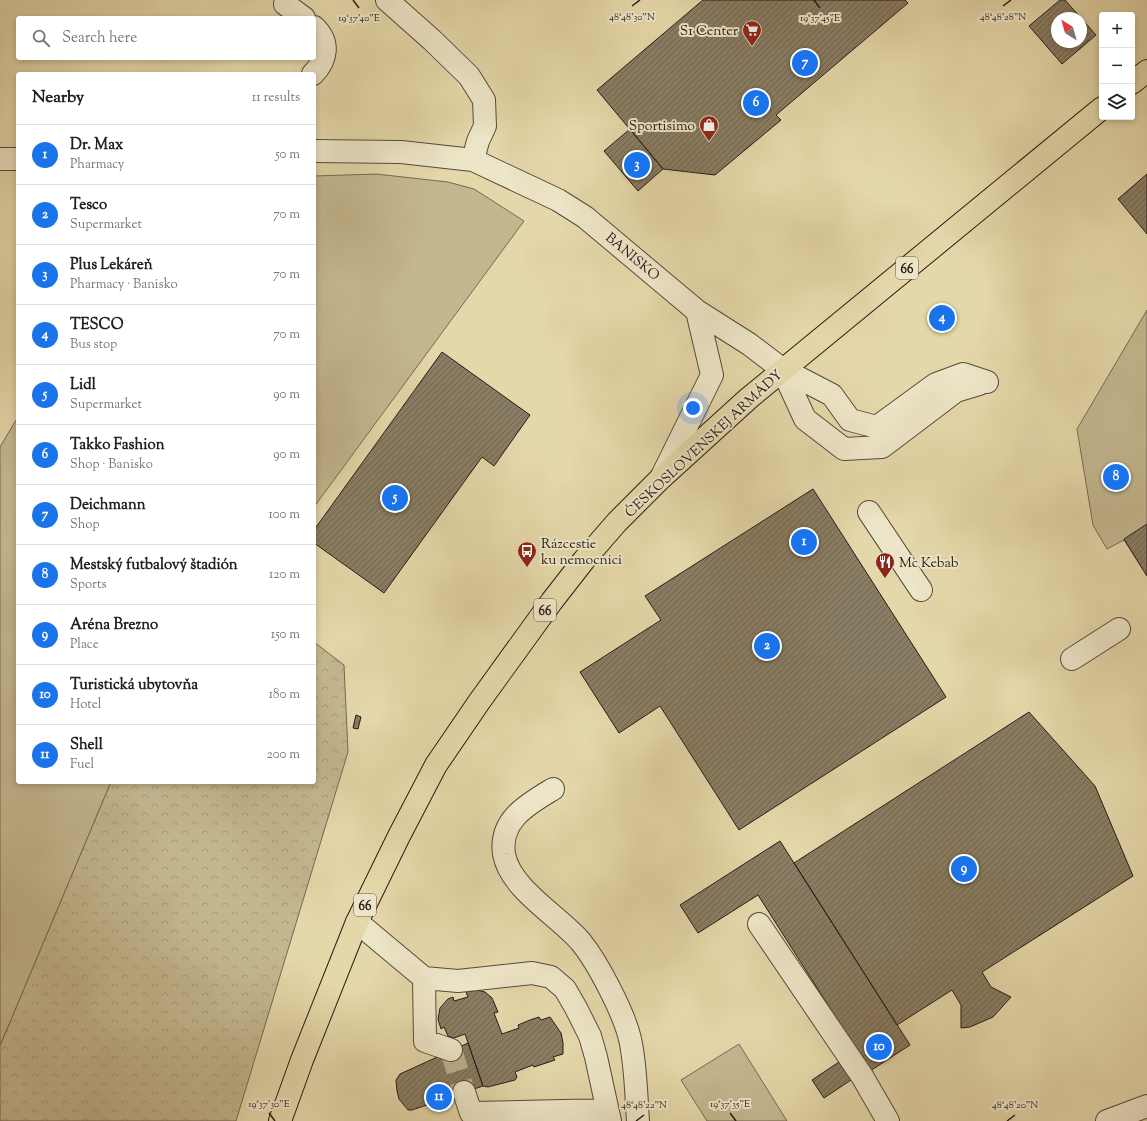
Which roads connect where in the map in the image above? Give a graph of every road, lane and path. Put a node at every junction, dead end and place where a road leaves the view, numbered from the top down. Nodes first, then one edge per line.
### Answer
1 (387, 0) edge
2 (285, 4) dead end
3 (301, 16) edge
4 (316, 30) edge
5 (1147, 71) edge
6 (315, 72) edge
7 (1135, 81) edge
8 (1099, 110) edge
9 (316, 151) edge
10 (0, 159) edge
11 (16, 159) edge
12 (473, 160) junction
13 (697, 311) junction
14 (782, 369) junction
15 (661, 478) junction
16 (869, 512) dead end
17 (921, 590) dead end
18 (1119, 629) dead end
19 (1072, 658) dead end
20 (553, 789) dead end
21 (357, 922) junction
22 (759, 924) dead end
23 (424, 978) junction
24 (451, 1050) dead end
25 (464, 1092) tunnel mouth
26 (1147, 1106) edge
27 (608, 1116) edge
28 (280, 1121) edge
29 (638, 1121) edge
30 (888, 1121) edge
31 (1107, 1121) edge

1 - 12 street
2 - 3 street
4 - 6 street
5 - 7 main road
8 - 14 main road, ČESKOSLOVENSKEJ ARMÁDY / 66
9 - 12 street, BANISKO
10 - 11 street
12 - 13 street, BANISKO
13 - 14 street, BANISKO
13 - 15 street
14 - 14 street, BANISKO
14 - 15 main road, ČESKOSLOVENSKEJ ARMÁDY / 66
15 - 21 main road, ČESKOSLOVENSKEJ ARMÁDY / 66
16 - 17 street
18 - 19 street
20 - 29 street
21 - 23 street
21 - 28 main road, ČESKOSLOVENSKEJ ARMÁDY / 66
22 - 30 street
23 - 24 street
23 - 27 street
25 - 27 street
26 - 31 street

